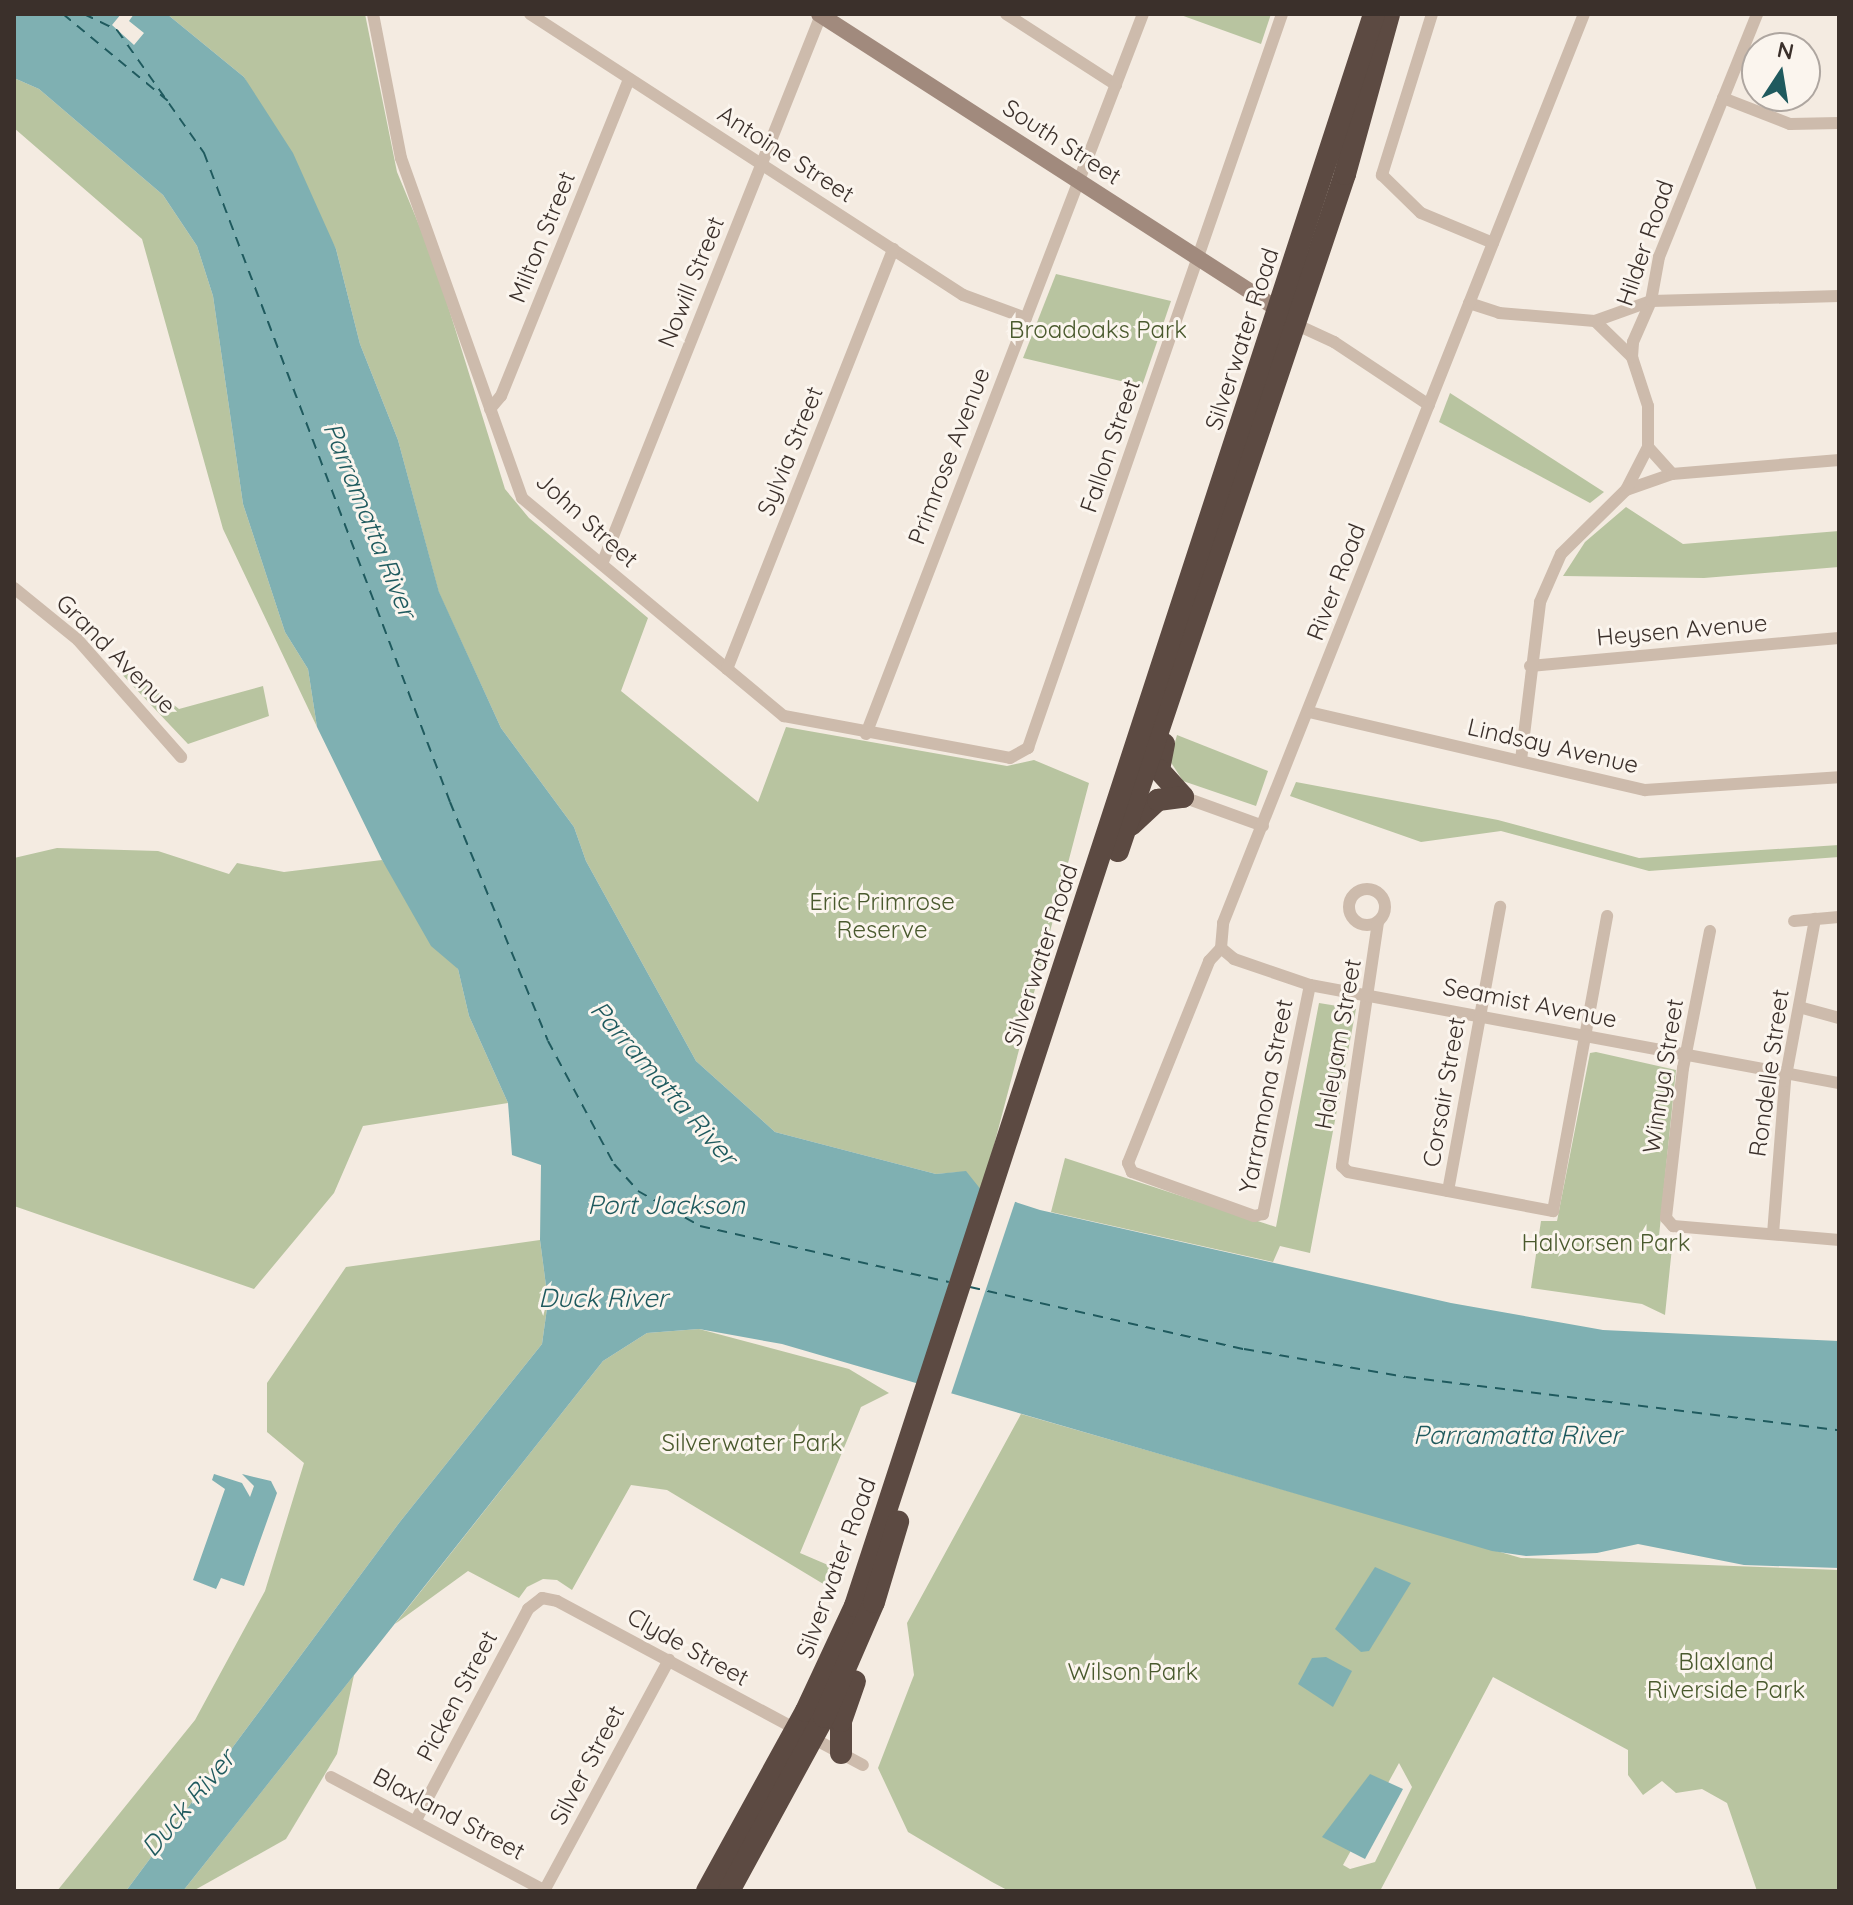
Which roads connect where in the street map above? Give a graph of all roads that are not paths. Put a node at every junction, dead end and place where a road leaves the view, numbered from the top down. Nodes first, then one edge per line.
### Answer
1 (373, 14) edge
2 (530, 14) edge
3 (1006, 14) edge
4 (1143, 14) edge
5 (1282, 14) edge
6 (1361, 14) edge
7 (1374, 14) edge
8 (1389, 14) edge
9 (1402, 14) edge
10 (1432, 14) edge
11 (1584, 14) edge
12 (1757, 14) edge
13 (820, 15) edge
14 (629, 79) junction
15 (1116, 85) junction
16 (1348, 95) junction
17 (1723, 98) junction
18 (1839, 123) edge
19 (1351, 153) junction
20 (761, 165) junction
21 (1079, 182) junction
22 (1493, 243) junction
23 (893, 249) junction
24 (1199, 259) junction
25 (1839, 296) edge
26 (1651, 301) junction
27 (1469, 303) junction
28 (1287, 317) junction
29 (1026, 318) junction
30 (1595, 321) junction
31 (1632, 357) junction
32 (1429, 405) junction
33 (490, 409) junction
34 (1648, 447) junction
35 (1839, 460) edge
36 (1672, 474) junction
37 (1626, 490) junction
38 (602, 564) junction
39 (14, 588) edge
40 (1839, 638) edge
41 (1186, 652) junction
42 (1530, 666) junction
43 (727, 669) junction
44 (1309, 712) junction
45 (866, 734) junction
46 (1023, 754) joint
47 (181, 757) dead end
48 (1521, 760) junction
49 (1839, 777) edge
50 (1183, 797) junction
51 (1263, 826) junction
52 (1124, 835) junction
53 (1500, 907) dead end
54 (1607, 916) dead end
55 (1839, 917) edge
56 (1815, 919) junction
57 (1794, 921) dead end
58 (1378, 922) dead end
59 (1710, 931) dead end
60 (1221, 948) junction
61 (1310, 985) junction
62 (1370, 996) junction
63 (1799, 1007) junction
64 (1480, 1016) junction
65 (1839, 1018) edge
66 (1585, 1036) junction
67 (1685, 1054) junction
68 (1787, 1073) junction
69 (1839, 1083) edge
70 (1014, 1148) junction
71 (1448, 1191) junction
72 (1263, 1214) joint
73 (1773, 1234) junction
74 (1839, 1240) edge
75 (867, 1595) junction
76 (542, 1598) joint
77 (669, 1660) junction
78 (805, 1734) junction
79 (841, 1753) junction
80 (863, 1765) dead end
81 (331, 1777) dead end
82 (416, 1820) junction
83 (524, 1886) edge
84 (545, 1891) edge
85 (707, 1891) edge
86 (729, 1891) edge

1 - 33 street, John Street
2 - 14 street, Antoine Street
3 - 15 street
4 - 15 street, Primrose Avenue
5 - 24 street, Fallon Street
6 - 16 highway
7 - 16 highway, Silverwater Road
8 - 19 highway, Silverwater Road
9 - 19 highway
10 - 22 street
11 - 22 street, River Road
12 - 17 street, Hilder Road
13 - 20 street, Nowill Street
13 - 21 street, South Street
14 - 20 street, Antoine Street
14 - 33 street, Milton Street
15 - 21 street, Primrose Avenue
16 - 28 highway, Silverwater Road
17 - 18 street
17 - 26 street, Hilder Road
19 - 28 highway, Silverwater Road
20 - 23 street, Antoine Street
20 - 38 street, Nowill Street
21 - 24 street, South Street
21 - 29 street, Primrose Avenue
22 - 27 street, River Road
23 - 29 street, Antoine Street
23 - 43 street, Sylvia Street
24 - 28 street, South Street
24 - 46 street, Fallon Street
25 - 26 street
26 - 30 street
26 - 31 street, Hilder Road
27 - 30 street
27 - 32 street, River Road
28 - 32 street, South Street
28 - 41 highway, Silverwater Road
28 - 70 highway, Silverwater Road
29 - 45 street, Primrose Avenue
30 - 31 street
31 - 34 street
32 - 44 street, River Road
33 - 38 street, John Street
34 - 36 street
34 - 37 street
35 - 36 street
36 - 37 street
37 - 42 street
38 - 43 street, John Street
39 - 47 street, Grand Avenue
40 - 42 street, Heysen Avenue
41 - 50 highway
41 - 52 highway, Silverwater Road
42 - 48 street
43 - 45 street, John Street
44 - 48 street, Lindsay Avenue
44 - 51 street, River Road
45 - 46 street, John Street
48 - 49 street, Lindsay Avenue
50 - 51 street
50 - 52 highway
51 - 60 street, River Road
52 - 70 highway, Silverwater Road
53 - 64 street, Corsair Street
54 - 66 street
55 - 56 street
56 - 57 street
56 - 63 street, Rondelle Street
58 - 62 street, Haleyam Street
59 - 67 street, Winnya Street
60 - 61 street, Seamist Avenue
60 - 72 street, River Road
61 - 62 street, Seamist Avenue
61 - 72 street, Yarramona Street
62 - 64 street, Seamist Avenue
62 - 71 street, Haleyam Street
63 - 65 street
63 - 68 street, Rondelle Street
64 - 66 street, Seamist Avenue
64 - 71 street, Corsair Street
66 - 67 street, Seamist Avenue
66 - 71 street
67 - 68 street, Seamist Avenue
67 - 73 street, Winnya Street
68 - 69 street, Seamist Avenue
68 - 73 street, Rondelle Street
70 - 75 highway, Silverwater Road
73 - 74 street
75 - 78 highway, Silverwater Road
75 - 79 highway
76 - 77 street, Clyde Street
76 - 82 street, Picken Street
77 - 78 street, Clyde Street
77 - 84 street, Silver Street
78 - 79 street, Clyde Street
78 - 85 highway, Silverwater Road
78 - 86 highway, Silverwater Road
79 - 80 street, Clyde Street
81 - 82 street, Blaxland Street
82 - 83 street, Blaxland Street
83 - 84 street, Blaxland Street

